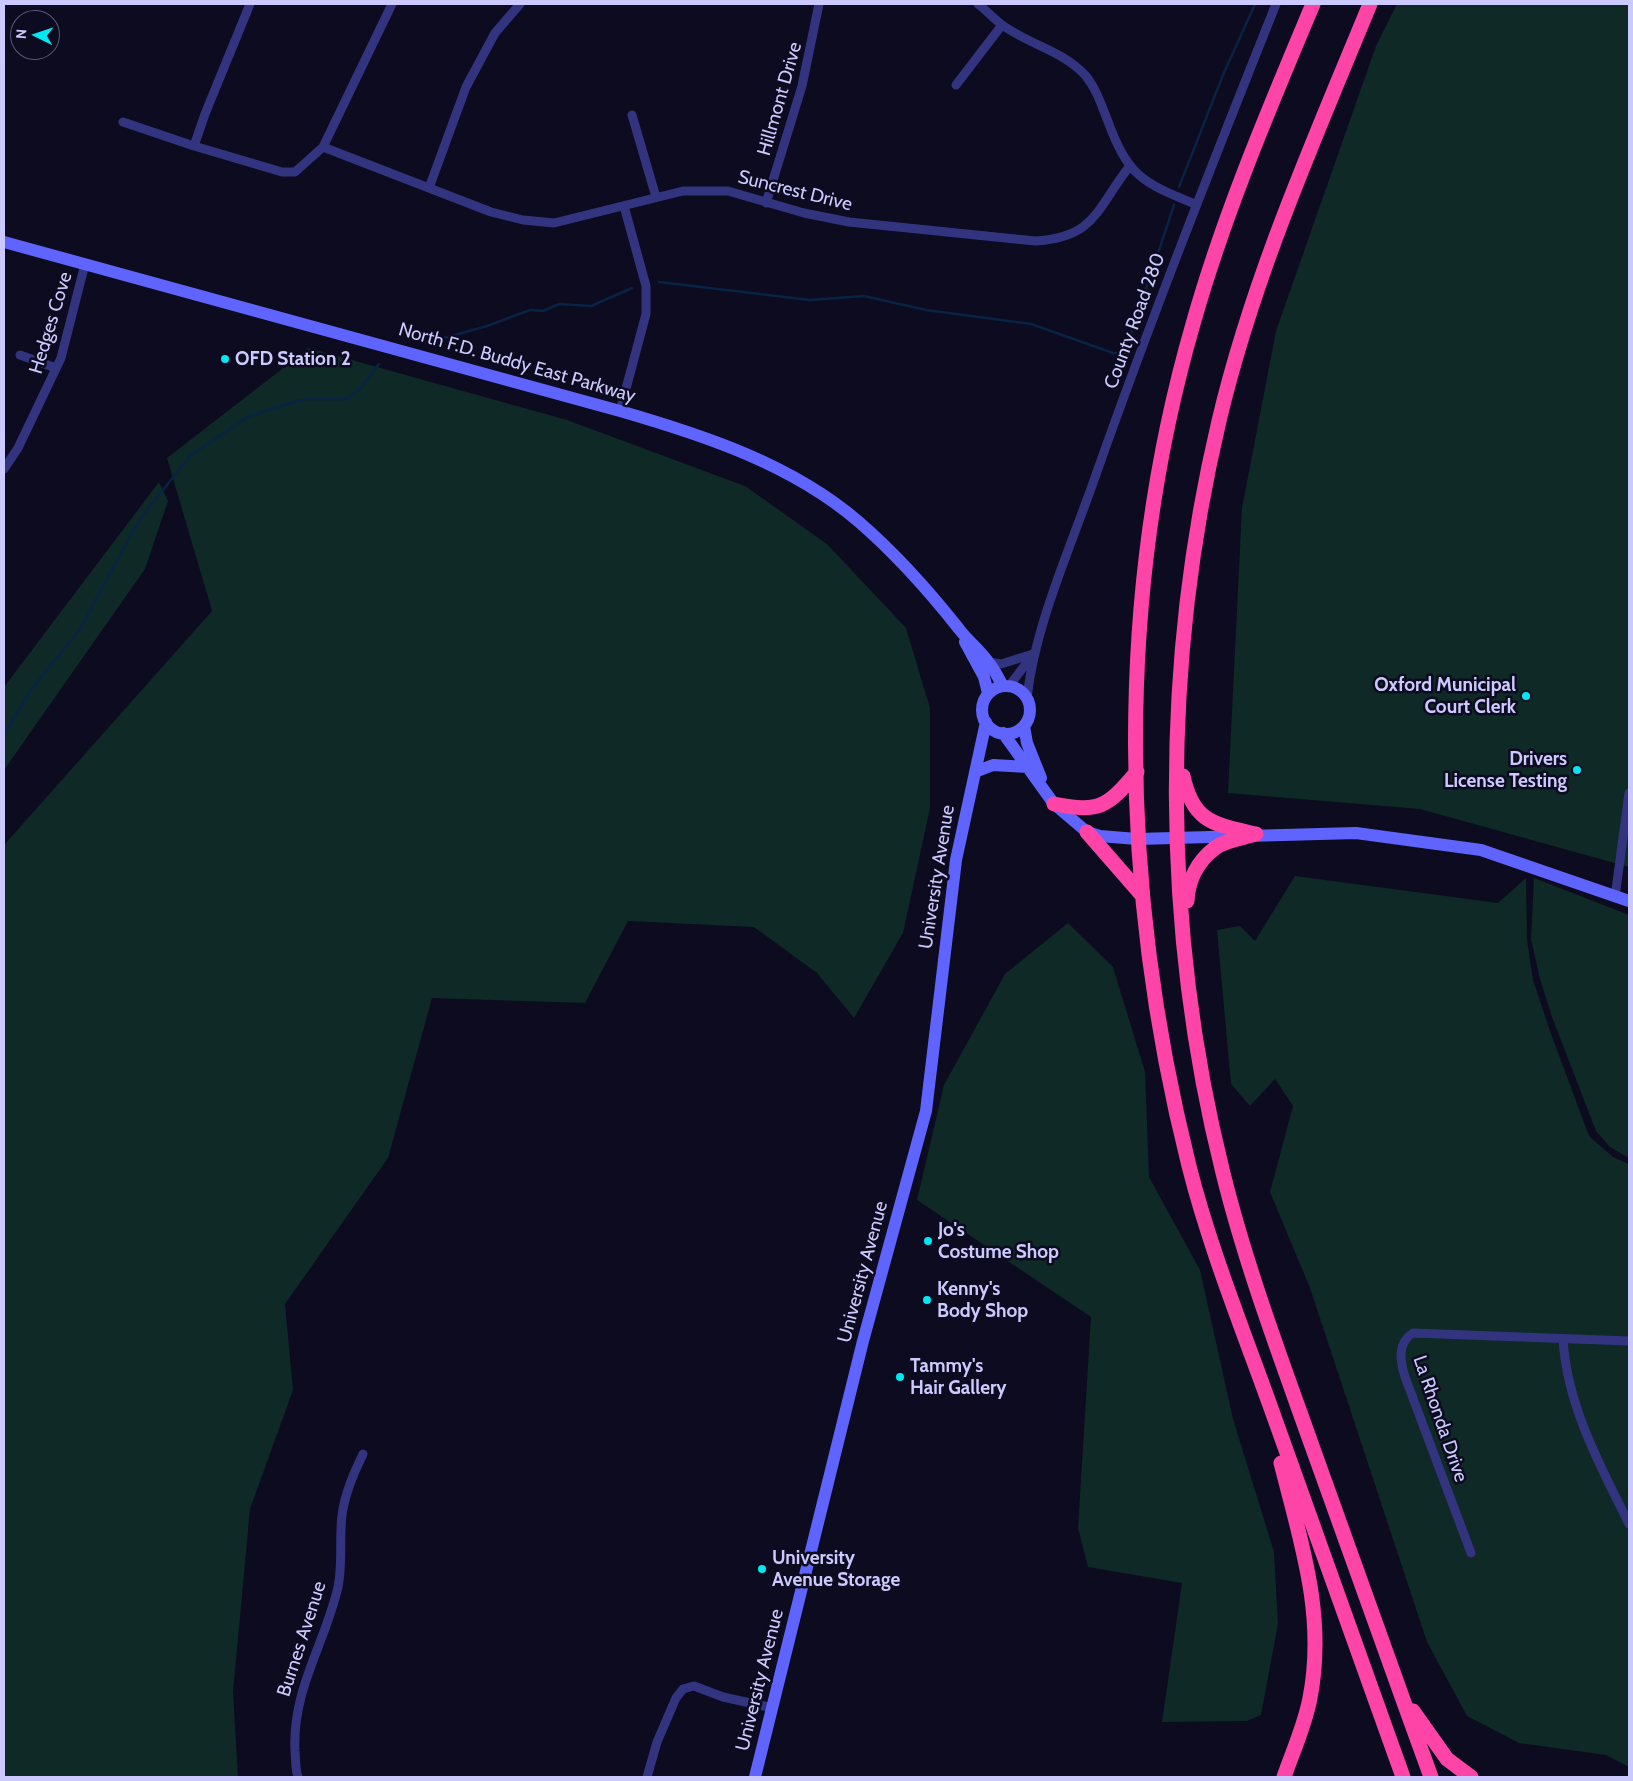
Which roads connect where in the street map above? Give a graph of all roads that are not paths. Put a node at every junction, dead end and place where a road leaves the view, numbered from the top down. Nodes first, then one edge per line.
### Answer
1 (250, 4) edge
2 (392, 4) edge
3 (520, 4) edge
4 (819, 4) edge
5 (978, 4) edge
6 (1276, 4) edge
7 (1313, 4) edge
8 (1370, 4) edge
9 (1002, 25) junction
10 (956, 85) dead end
11 (632, 115) dead end
12 (123, 122) dead end
13 (194, 146) junction
14 (323, 147) junction
15 (1129, 167) junction
16 (429, 188) junction
17 (656, 197) junction
18 (766, 203) junction
19 (1195, 204) junction
20 (624, 206) junction
21 (4, 242) edge
22 (86, 264) junction
23 (20, 355) dead end
24 (56, 368) junction
25 (620, 411) junction
26 (4, 469) edge
27 (960, 631) junction
28 (1033, 654) junction
29 (989, 662) junction
30 (1006, 686) junction
31 (988, 693) junction
32 (1027, 698) junction
33 (986, 722) junction
34 (1024, 726) junction
35 (1001, 733) junction
36 (1177, 747) junction
37 (1028, 767) junction
38 (975, 772) junction
39 (1137, 772) junction
40 (1042, 786) junction
41 (1629, 793) edge
42 (1054, 804) junction
43 (1086, 832) junction
44 (1256, 834) junction
45 (1178, 836) junction
46 (1137, 838) junction
47 (1141, 894) junction
48 (1615, 896) junction
49 (1629, 902) edge
50 (1185, 949) junction
51 (1562, 1339) junction
52 (1629, 1341) edge
53 (1261, 1382) junction
54 (363, 1454) dead end
55 (1629, 1524) edge
56 (1471, 1553) dead end
57 (1400, 1690) junction
58 (773, 1708) junction
59 (298, 1777) edge
60 (647, 1777) edge
61 (755, 1777) edge
62 (1284, 1777) edge
63 (1403, 1777) edge
64 (1431, 1777) edge
65 (1471, 1777) edge

1 - 13 street
2 - 14 street
3 - 16 street
4 - 18 street, Hillmont Drive
5 - 9 street
6 - 19 street, County Road 280
7 - 39 highway
8 - 36 highway
9 - 10 street
9 - 15 street
11 - 17 street
12 - 13 street
13 - 14 street
14 - 16 street, Suncrest Drive
15 - 18 street, Suncrest Drive
15 - 19 street
16 - 20 street, Suncrest Drive
17 - 18 street, Suncrest Drive
17 - 20 street, Suncrest Drive
19 - 28 street, County Road 280
20 - 25 street
21 - 22 street, North F.D. Buddy East Parkway
22 - 24 street, Hedges Cove
22 - 25 street, North F.D. Buddy East Parkway
23 - 24 street
24 - 26 street, Hedges Cove
25 - 27 street, North F.D. Buddy East Parkway
27 - 29 street
27 - 31 street
28 - 29 street
28 - 30 street
28 - 32 street
29 - 30 street
30 - 31 street
30 - 32 street
31 - 33 street
32 - 34 street
33 - 35 street
33 - 38 street, University Avenue
34 - 35 street
34 - 40 street
35 - 37 street
35 - 38 street, University Avenue
36 - 44 highway
36 - 45 highway
37 - 38 street
37 - 40 street
38 - 58 street, University Avenue
39 - 42 highway
39 - 46 highway
40 - 42 street
41 - 48 street
42 - 43 street
43 - 46 street
43 - 47 highway
44 - 45 street
44 - 48 street
44 - 50 highway
45 - 46 street
45 - 50 highway
46 - 47 highway
47 - 53 highway
48 - 49 street
50 - 57 highway
51 - 52 street, La Rhonda Drive
51 - 55 street
51 - 56 street, La Rhonda Drive
53 - 62 highway
53 - 63 highway
54 - 59 street, Burnes Avenue
57 - 64 highway
57 - 65 highway
58 - 60 street
58 - 61 street, University Avenue

